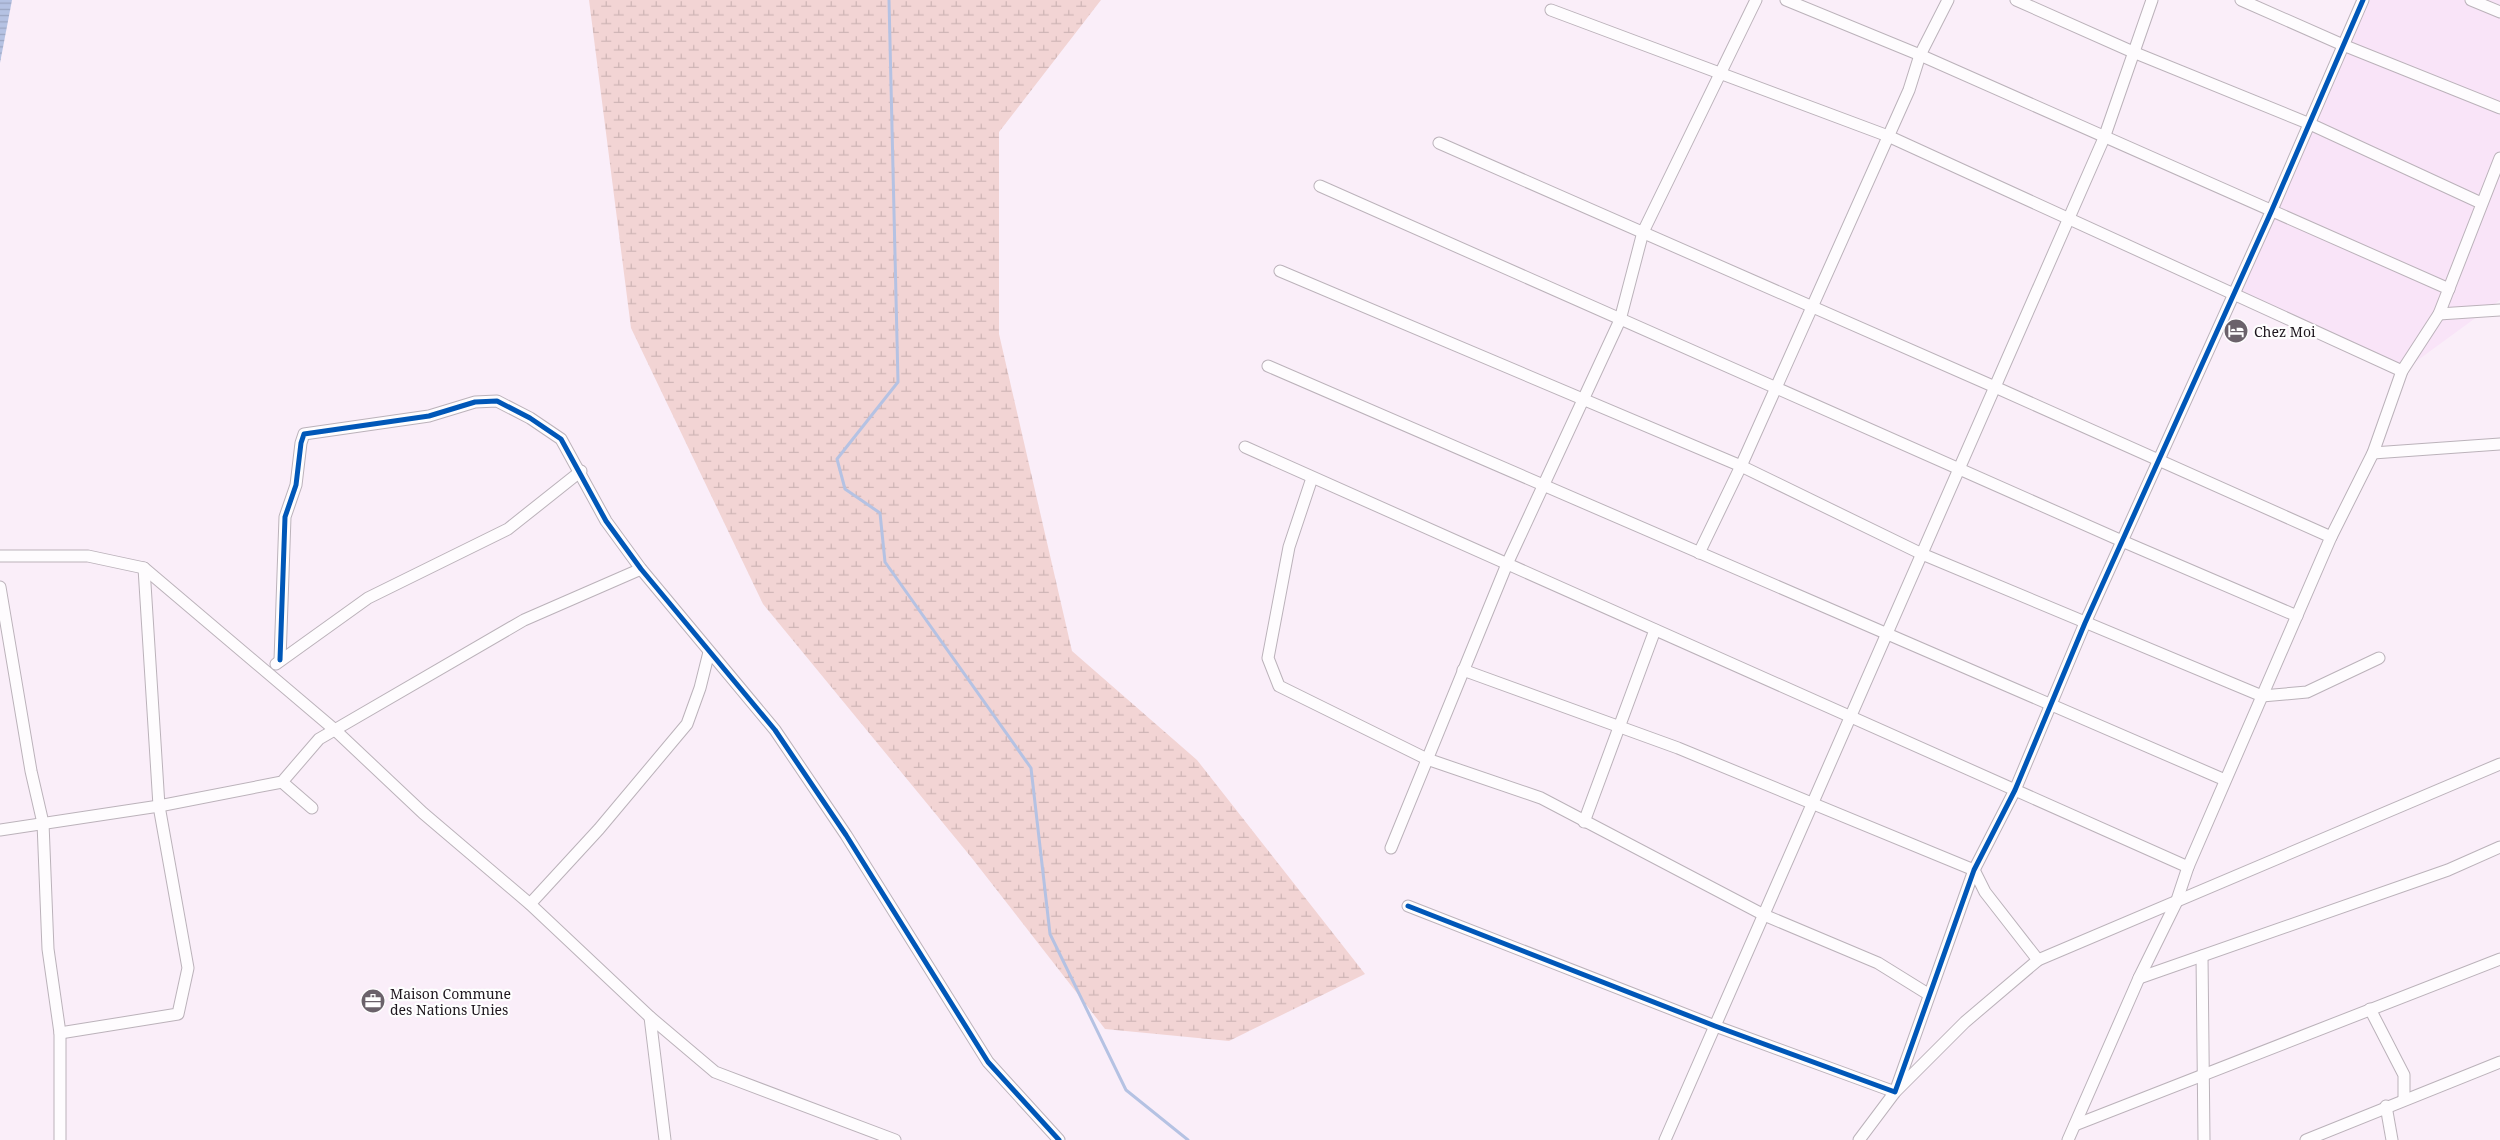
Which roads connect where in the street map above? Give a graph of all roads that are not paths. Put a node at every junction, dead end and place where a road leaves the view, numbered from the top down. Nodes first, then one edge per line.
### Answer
1 (1756, 0) edge
2 (1786, 0) edge
3 (1948, 0) edge
4 (2016, 0) edge
5 (2152, 0) edge
6 (2241, 0) edge
7 (2363, 0) edge
8 (2471, 0) edge
9 (1551, 10) dead end
10 (2500, 12) edge
11 (2344, 45) junction
12 (2133, 52) junction
13 (1920, 55) junction
14 (1719, 73) junction
15 (2500, 108) edge
16 (2310, 124) junction
17 (1888, 136) junction
18 (2104, 138) junction
19 (1439, 143) dead end
20 (2500, 158) edge
21 (1320, 186) dead end
22 (2481, 203) junction
23 (2272, 212) junction
24 (2069, 218) junction
25 (1643, 232) junction
26 (1280, 271) dead end
27 (2449, 289) junction
28 (2235, 293) junction
29 (1812, 306) junction
30 (2500, 310) edge
31 (2439, 314) junction
32 (1620, 320) junction
33 (1268, 366) dead end
34 (2402, 371) junction
35 (1776, 387) junction
36 (1995, 387) junction
37 (1583, 400) junction
38 (2500, 444) edge
39 (1245, 447) dead end
40 (2373, 453) junction
41 (2158, 460) junction
42 (1741, 466) junction
43 (1960, 467) junction
44 (581, 472) junction
45 (1312, 478) junction
46 (1544, 487) junction
47 (2331, 537) junction
48 (2122, 541) junction
49 (1699, 553) junction
50 (1922, 554) junction
51 (0, 556) edge
52 (1507, 564) junction
53 (144, 568) junction
54 (640, 569) junction
55 (0, 587) edge
56 (2297, 616) junction
57 (2085, 623) junction
58 (1655, 630) junction
59 (1887, 634) junction
60 (709, 652) junction
61 (2379, 658) dead end
62 (280, 660) junction
63 (1463, 670) junction
64 (267, 672) junction
65 (2262, 696) junction
66 (2050, 705) junction
67 (1850, 717) junction
68 (1619, 728) junction
69 (335, 730) junction
70 (1427, 759) junction
71 (2500, 764) edge
72 (2226, 780) junction
73 (282, 782) junction
74 (2015, 790) junction
75 (1812, 803) junction
76 (159, 806) junction
77 (312, 808) dead end
78 (1584, 822) junction
79 (43, 823) junction
80 (0, 830) edge
81 (2500, 847) edge
82 (1391, 848) dead end
83 (2188, 867) junction
84 (1974, 870) junction
85 (2176, 903) junction
86 (530, 904) junction
87 (1408, 906) dead end
88 (1764, 914) junction
89 (2202, 956) junction
90 (2500, 959) edge
91 (2038, 960) junction
92 (2139, 978) junction
93 (1928, 994) junction
94 (2370, 1009) junction
95 (650, 1017) junction
96 (1715, 1026) junction
97 (60, 1033) junction
98 (2500, 1062) edge
99 (2205, 1074) junction
100 (1894, 1092) junction
101 (2404, 1099) junction
102 (2386, 1106) junction
103 (2075, 1125) junction
104 (60, 1140) edge
105 (665, 1140) edge
106 (895, 1140) edge
107 (1060, 1140) edge
108 (1665, 1140) edge
109 (1859, 1140) edge
110 (2068, 1140) edge
111 (2204, 1140) edge
112 (2306, 1140) edge
113 (2392, 1140) edge

1 - 14 street
2 - 13 street
3 - 13 street
4 - 12 street
5 - 12 street
6 - 11 street
7 - 11 street
8 - 10 street
9 - 14 street
11 - 15 street
11 - 16 street
12 - 16 street
12 - 18 street
13 - 17 street
13 - 18 street
14 - 17 street
14 - 25 street
16 - 22 street
16 - 23 street
17 - 24 street
17 - 29 street
18 - 23 street
18 - 24 street
19 - 25 street
20 - 22 street
21 - 32 street
22 - 27 street
23 - 27 street
23 - 28 street
24 - 28 street
24 - 36 street
25 - 29 street
25 - 32 street
26 - 37 street
27 - 31 street
28 - 34 street
28 - 41 street
29 - 35 street
29 - 36 street
30 - 31 street
31 - 34 street
32 - 35 street
32 - 37 street
33 - 46 street
34 - 40 street
35 - 42 street
35 - 43 street
36 - 41 street
36 - 43 street
37 - 42 street
37 - 46 street
38 - 40 street
39 - 45 street
40 - 47 street
41 - 47 street
41 - 48 street
42 - 49 street
42 - 50 street
43 - 48 street
43 - 50 street
44 - 54 street
44 - 62 street
44 - 62 street
45 - 52 street
45 - 70 street
46 - 49 street
46 - 52 street
47 - 56 street
48 - 56 street
48 - 57 street
49 - 59 street
50 - 57 street
50 - 59 street
51 - 53 street
52 - 58 street
52 - 63 street
53 - 64 street
53 - 76 street
54 - 60 street
54 - 69 street
55 - 79 street
56 - 65 street
57 - 65 street
57 - 66 street
58 - 67 street
58 - 68 street
59 - 66 street
59 - 67 street
60 - 86 street
60 - 107 street
61 - 65 street
62 - 64 street
63 - 68 street
63 - 70 street
64 - 69 street
65 - 72 street
66 - 72 street
66 - 74 street
67 - 74 street
67 - 75 street
68 - 75 street
68 - 78 street
69 - 73 street
69 - 86 street
70 - 78 street
70 - 82 street
71 - 85 street
72 - 83 street
73 - 76 street
73 - 77 street
74 - 83 street
74 - 84 street
75 - 84 street
75 - 88 street
76 - 79 street
76 - 97 street
78 - 88 street
79 - 80 street
79 - 97 street
81 - 89 street
83 - 85 street
84 - 91 street
84 - 93 street
85 - 91 street
85 - 92 street
86 - 95 street
87 - 96 street
88 - 93 street
88 - 96 street
89 - 92 street
89 - 99 street
90 - 94 street
91 - 100 street
92 - 103 street
93 - 100 street
94 - 99 street
94 - 101 street
95 - 105 street
95 - 106 street
96 - 100 street
96 - 108 street
97 - 104 street
98 - 101 street
99 - 103 street
99 - 111 street
100 - 109 street
101 - 102 street
102 - 112 street
102 - 113 street
103 - 110 street

